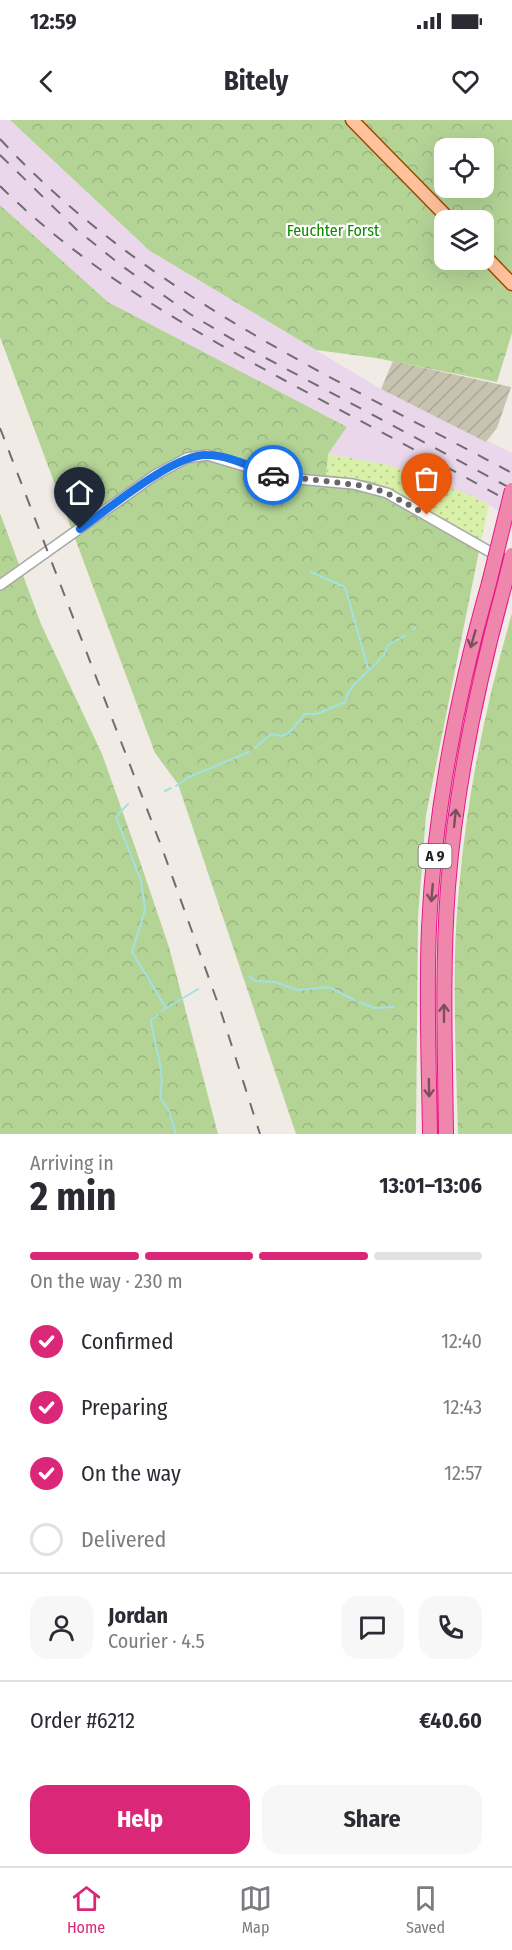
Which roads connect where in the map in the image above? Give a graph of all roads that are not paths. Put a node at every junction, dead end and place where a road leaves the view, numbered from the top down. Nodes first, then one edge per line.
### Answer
1 (352, 120) edge
2 (440, 210) edge
3 (494, 265) edge
4 (512, 284) edge
5 (512, 490) edge
6 (512, 555) edge
7 (512, 563) edge
8 (0, 585) edge
9 (430, 1134) edge
10 (446, 1134) edge

1 - 2 main road
3 - 4 main road
5 -> 9 highway, A 9, bridge
10 -> 6 highway, A 9, bridge
7 - 8 street

